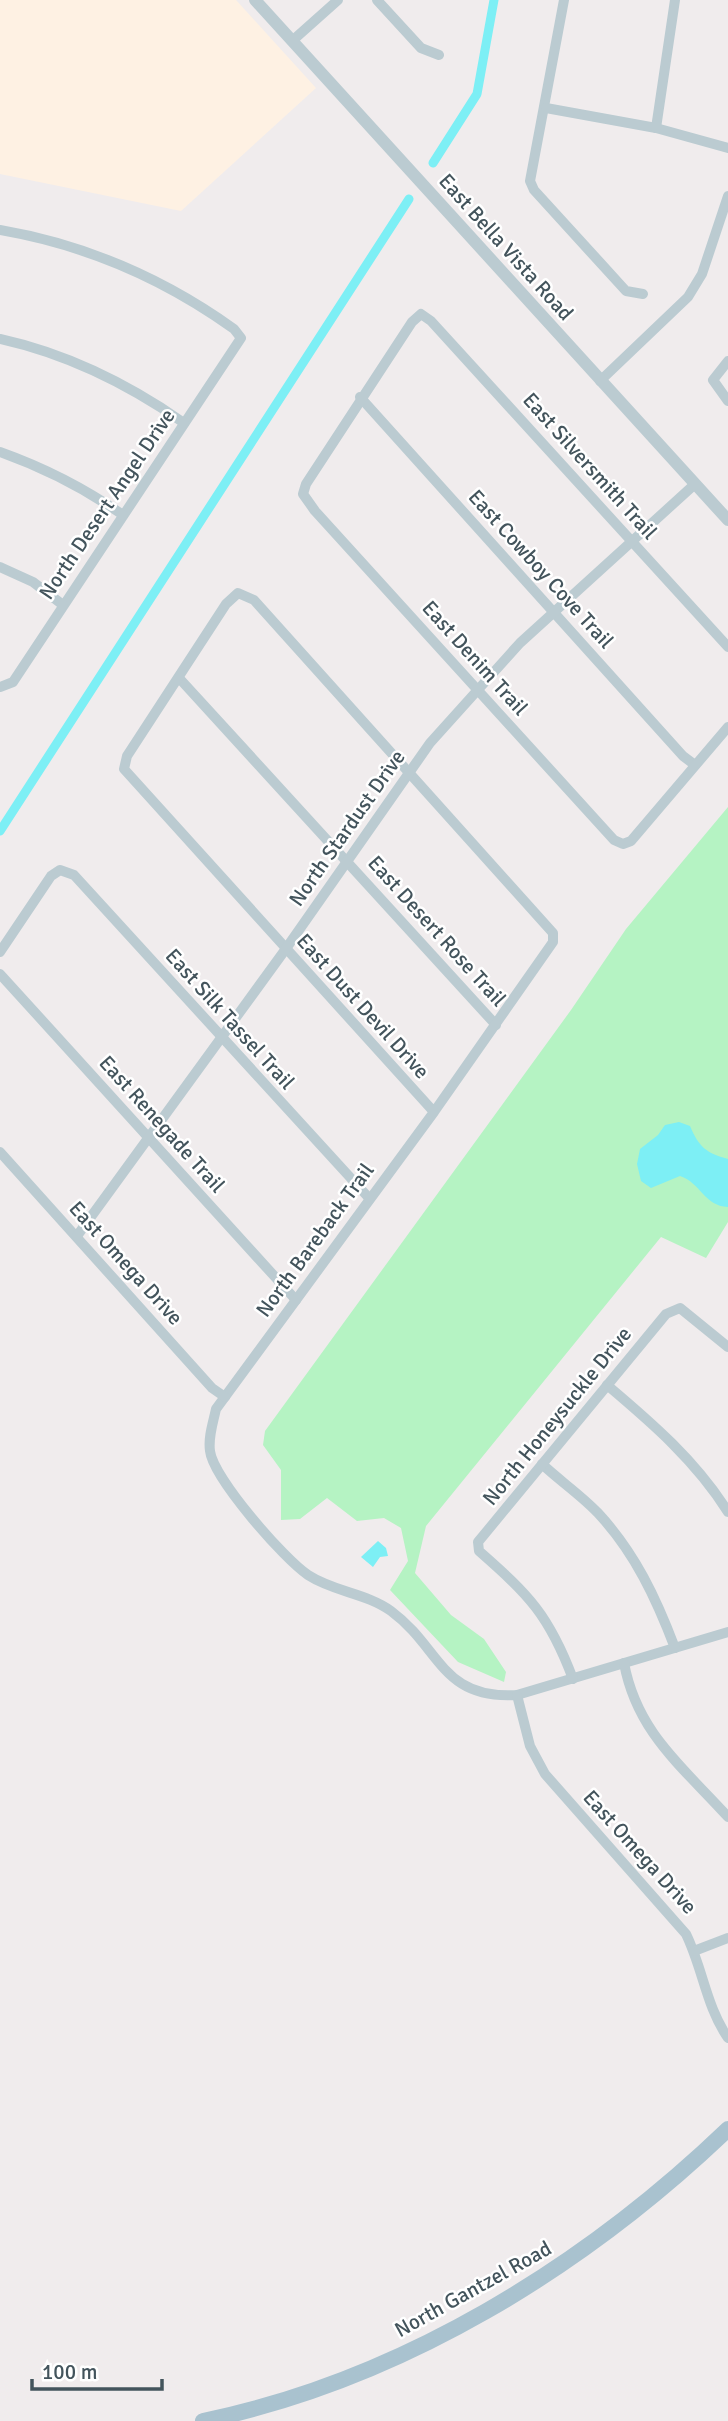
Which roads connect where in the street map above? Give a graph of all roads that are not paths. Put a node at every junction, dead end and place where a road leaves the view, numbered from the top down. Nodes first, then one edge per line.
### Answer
1 (254, 0) edge
2 (338, 0) edge
3 (377, 0) edge
4 (564, 0) edge
5 (675, 0) edge
6 (292, 41) junction
7 (439, 55) dead end
8 (546, 108) junction
9 (656, 128) junction
10 (728, 148) edge
11 (728, 196) edge
12 (724, 226) edge
13 (0, 230) edge
14 (643, 294) dead end
15 (0, 339) edge
16 (728, 361) edge
17 (600, 381) junction
18 (360, 397) junction
19 (728, 401) edge
20 (184, 423) junction
21 (0, 452) edge
22 (695, 484) junction
23 (123, 516) junction
24 (728, 520) edge
25 (632, 541) junction
26 (0, 567) edge
27 (64, 605) junction
28 (553, 612) junction
29 (728, 647) edge
30 (179, 678) junction
31 (1, 688) edge
32 (478, 690) junction
33 (728, 727) edge
34 (695, 765) junction
35 (410, 770) junction
36 (347, 860) junction
37 (285, 950) junction
38 (0, 952) edge
39 (0, 974) edge
40 (496, 1025) junction
41 (221, 1038) junction
42 (434, 1112) junction
43 (148, 1137) junction
44 (0, 1152) edge
45 (369, 1198) junction
46 (77, 1236) junction
47 (296, 1300) junction
48 (728, 1347) edge
49 (607, 1385) junction
50 (225, 1397) junction
51 (542, 1464) junction
52 (728, 1512) edge
53 (728, 1632) edge
54 (675, 1648) junction
55 (624, 1663) junction
56 (573, 1679) junction
57 (517, 1695) junction
58 (728, 1817) edge
59 (728, 1938) edge
60 (694, 1951) junction
61 (728, 2038) edge
62 (728, 2129) edge
63 (203, 2421) edge

1 - 6 street, East Bella Vista Road
2 - 6 street
3 - 7 street
4 - 8 street
5 - 9 street
6 - 17 street, East Bella Vista Road
8 - 9 street
8 - 14 street
9 - 10 street
11 - 12 street
12 - 17 street
13 - 20 street, North Desert Angel Drive
15 - 20 street
16 - 19 street
17 - 22 street, East Bella Vista Road
18 - 25 street, East Silversmith Trail
18 - 28 street, East Cowboy Cove Trail
18 - 32 street, East Denim Trail
20 - 23 street, North Desert Angel Drive
21 - 23 street
22 - 24 street, East Bella Vista Road
22 - 25 street, North Stardust Drive
23 - 27 street, North Desert Angel Drive
25 - 28 street, North Stardust Drive
25 - 29 street, East Silversmith Trail
26 - 27 street
27 - 31 street, North Desert Angel Drive
28 - 32 street, North Stardust Drive
28 - 34 street, East Cowboy Cove Trail
30 - 35 street
30 - 36 street, East Desert Rose Trail
30 - 37 street, East Dust Devil Drive
32 - 34 street, East Denim Trail
32 - 35 street, North Stardust Drive
33 - 34 street
35 - 36 street, North Stardust Drive
35 - 40 street, North Bareback Trail
36 - 37 street, North Stardust Drive
36 - 40 street, East Desert Rose Trail
37 - 41 street, North Stardust Drive
37 - 42 street, East Dust Devil Drive
38 - 41 street, East Silk Tassel Trail
39 - 43 street, East Renegade Trail
40 - 42 street, North Bareback Trail
41 - 43 street, North Stardust Drive
41 - 45 street, East Silk Tassel Trail
42 - 45 street, North Bareback Trail
43 - 46 street, North Stardust Drive
43 - 47 street, East Renegade Trail
44 - 46 street, East Omega Drive
45 - 47 street, North Bareback Trail
46 - 50 street, East Omega Drive
47 - 50 street, North Bareback Trail
48 - 49 street, North Honeysuckle Drive
49 - 51 street, North Honeysuckle Drive
49 - 52 street
50 - 57 street, North Bareback Trail
51 - 54 street
51 - 56 street, North Honeysuckle Drive
53 - 54 street, North Bareback Trail
54 - 55 street, North Bareback Trail
55 - 56 street, North Bareback Trail
55 - 58 street
56 - 57 street, North Bareback Trail
57 - 60 street, East Omega Drive
59 - 60 street
60 - 61 street, East Omega Drive
62 - 63 main road, North Gantzel Road

